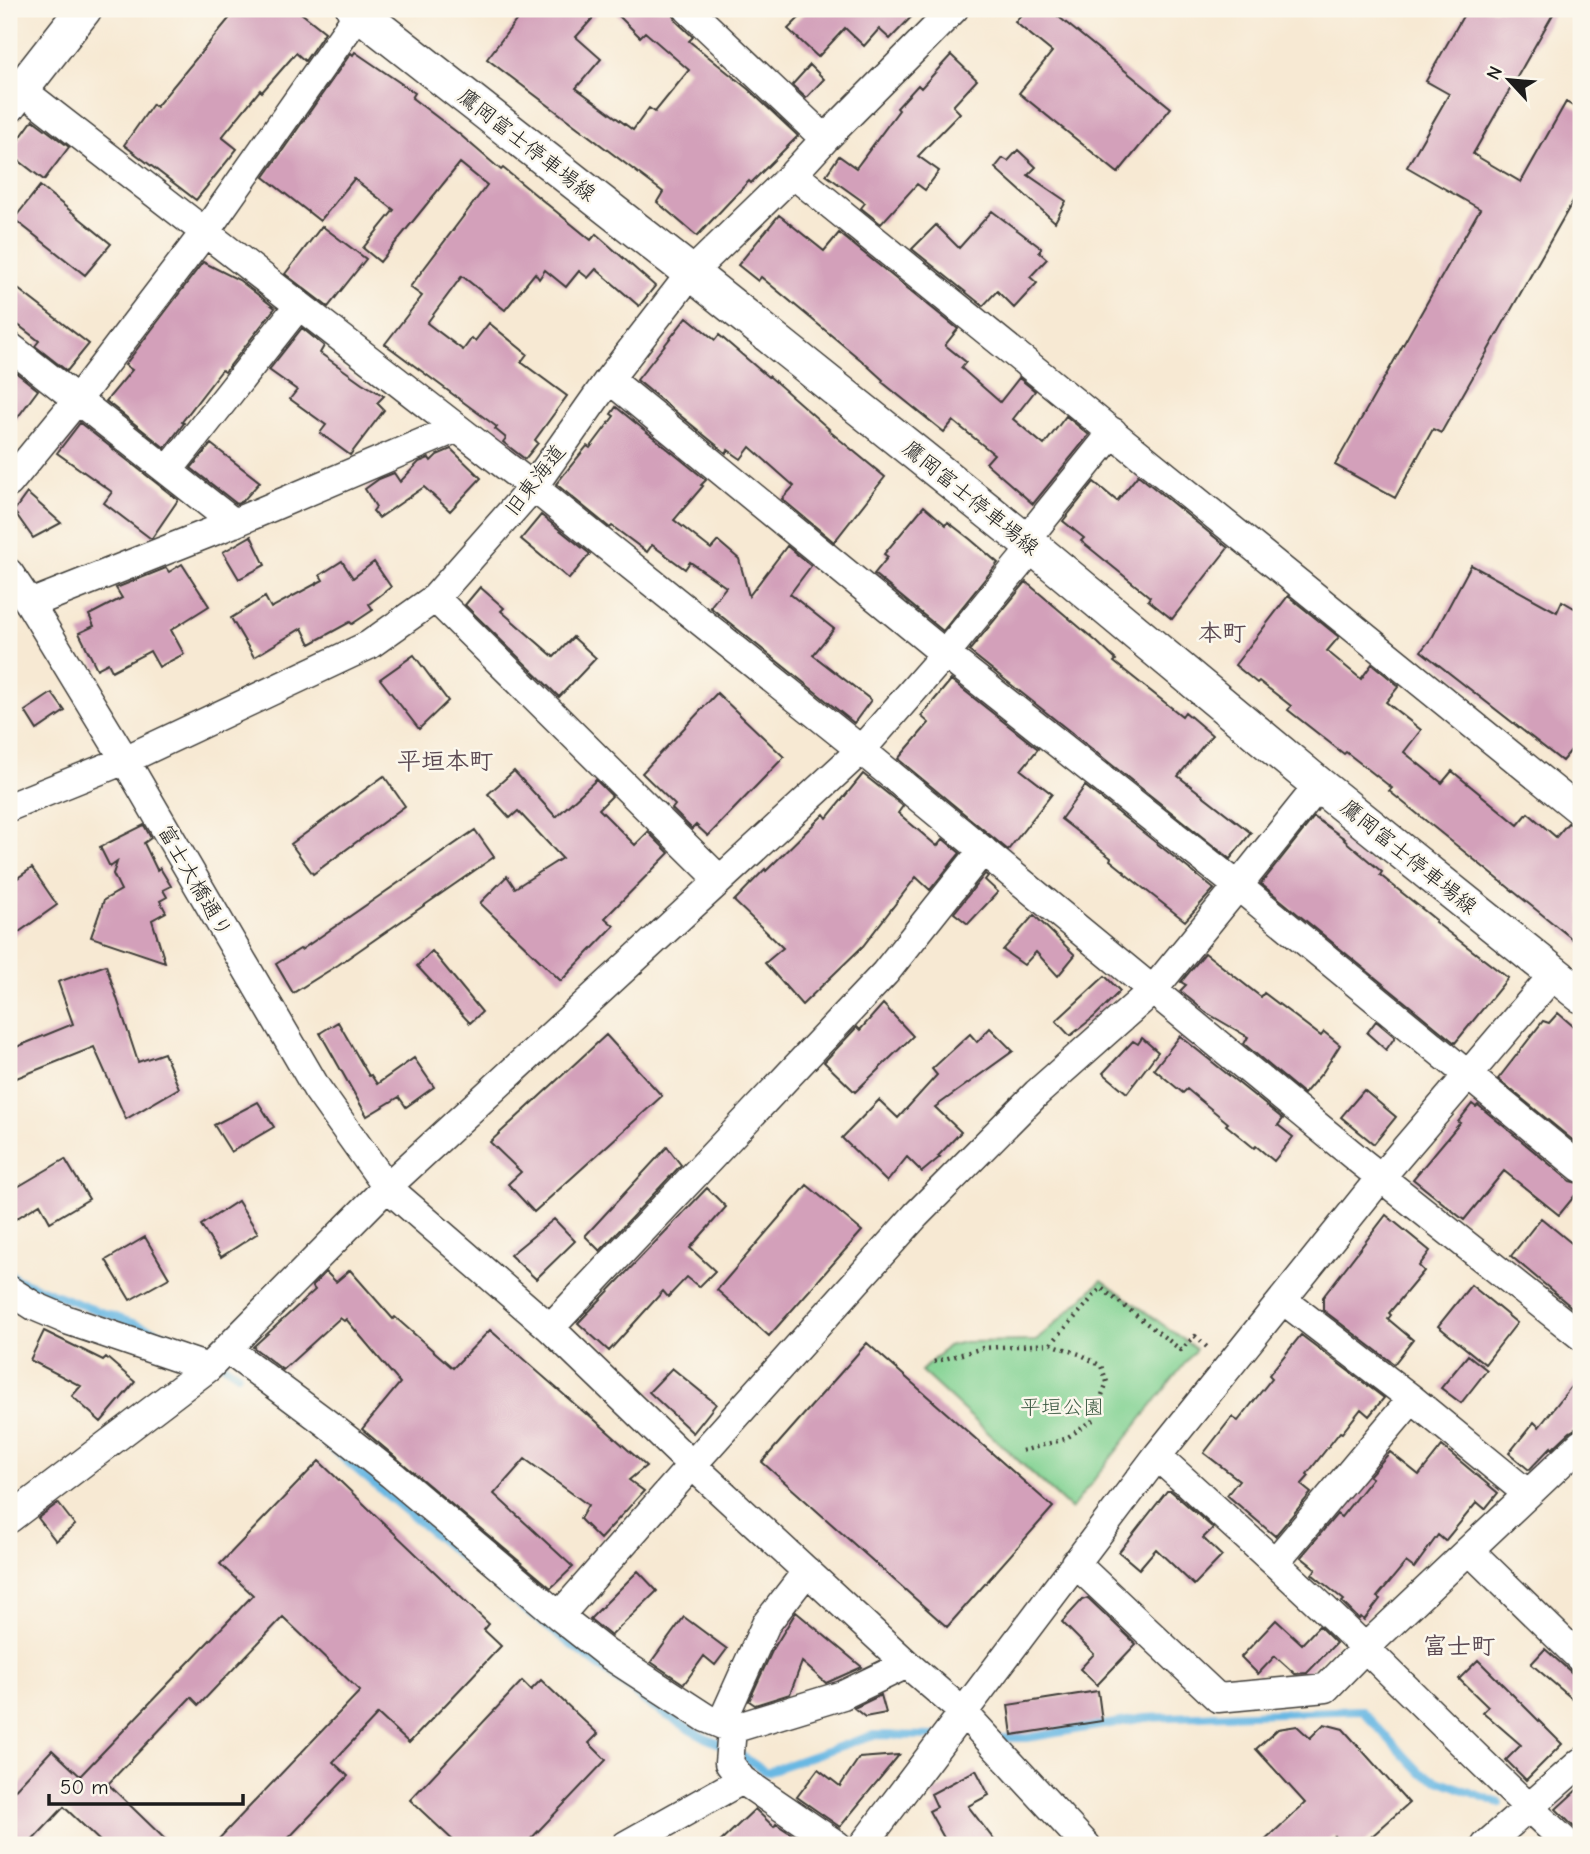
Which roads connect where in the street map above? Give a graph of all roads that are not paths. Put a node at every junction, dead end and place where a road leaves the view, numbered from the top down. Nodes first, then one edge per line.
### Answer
1 (85, 9) edge
2 (688, 9) edge
3 (954, 9) edge
4 (357, 11) edge
5 (13, 91) edge
6 (825, 139) junction
7 (793, 174) junction
8 (205, 232) junction
9 (691, 273) junction
10 (299, 305) junction
11 (9, 346) edge
12 (609, 379) junction
13 (77, 400) junction
14 (457, 428) junction
15 (1113, 432) junction
16 (169, 471) junction
17 (9, 483) edge
18 (533, 487) junction
19 (234, 523) junction
20 (1029, 544) junction
21 (9, 573) edge
22 (435, 598) junction
23 (30, 604) junction
24 (945, 654) junction
25 (861, 750) junction
26 (125, 760) junction
27 (1319, 785) junction
28 (9, 807) edge
29 (1581, 812) edge
30 (983, 850) junction
31 (720, 880) junction
32 (1238, 886) junction
33 (1554, 974) junction
34 (1153, 990) junction
35 (1581, 995) edge
36 (1469, 1074) junction
37 (1581, 1168) edge
38 (1381, 1177) junction
39 (387, 1187) junction
40 (9, 1290) edge
41 (1283, 1300) junction
42 (550, 1328) junction
43 (1581, 1336) edge
44 (217, 1359) junction
45 (1412, 1399) junction
46 (1581, 1444) edge
47 (1157, 1456) junction
48 (692, 1465) junction
49 (1528, 1494) junction
50 (9, 1519) edge
51 (1469, 1550) junction
52 (1275, 1562) junction
53 (1075, 1563) junction
54 (807, 1571) junction
55 (559, 1616) junction
56 (1365, 1648) junction
57 (1581, 1659) edge
58 (907, 1664) junction
59 (964, 1713) junction
60 (727, 1726) junction
61 (1581, 1762) edge
62 (735, 1771) junction
63 (1528, 1808) junction
64 (626, 1845) edge
65 (837, 1845) edge
66 (863, 1845) edge
67 (1086, 1845) edge
68 (1486, 1845) edge
69 (1569, 1845) edge

1 - 5 main road
2 - 6 street
3 - 6 street, 旧東海道
4 - 8 street
4 - 9 main road, 鷹岡富士停車場線
5 - 8 street
6 - 7 street, 旧東海道
7 - 9 street, 旧東海道
7 - 15 street
8 - 10 street
8 - 13 street
9 - 12 street, 旧東海道
9 - 20 main road, 鷹岡富士停車場線
10 - 14 street
10 - 16 street
11 - 13 street
12 - 18 street, 旧東海道
12 - 24 street
13 - 16 street
13 - 17 street
14 - 18 street
14 - 19 street
15 - 20 street
15 - 29 street
16 - 19 street
18 - 22 street, 旧東海道
18 - 25 street
19 - 23 street
20 - 24 street
20 - 27 main road, 鷹岡富士停車場線
21 - 23 street, 富士大橋通り
22 - 26 street, 旧東海道
22 - 31 street
23 - 26 street, 富士大橋通り
24 - 25 street
24 - 32 street
25 - 30 street
25 - 31 street
26 - 28 street, 旧東海道
26 - 39 street, 富士大橋通り
27 - 32 street
27 - 33 main road, 鷹岡富士停車場線
30 - 34 street
30 - 42 street
31 - 39 street
32 - 34 street
32 - 36 street
33 - 35 main road, 鷹岡富士停車場線
33 - 36 street
34 - 38 street
34 - 48 street
36 - 37 street
36 - 38 street
38 - 41 street
38 - 43 street
39 - 42 street, 富士大橋通り
39 - 44 street
40 - 44 street
41 - 45 street
41 - 47 street
42 - 48 street, 富士大橋通り
44 - 50 street
44 - 55 street
45 - 49 street
45 - 52 street
46 - 49 street
47 - 52 street
47 - 53 street
48 - 54 street, 富士大橋通り
48 - 55 street
49 - 51 street
51 - 56 street
51 - 57 street
52 - 56 street
53 - 56 street
53 - 59 street
54 - 58 street, 富士大橋通り
54 - 60 street
55 - 60 street
56 - 63 street
58 - 59 street, 富士大橋通り
58 - 60 street
59 - 66 street
59 - 67 street, 富士大橋通り
60 - 62 street
61 - 63 street
62 - 64 street
62 - 65 street
63 - 68 street
63 - 69 street

